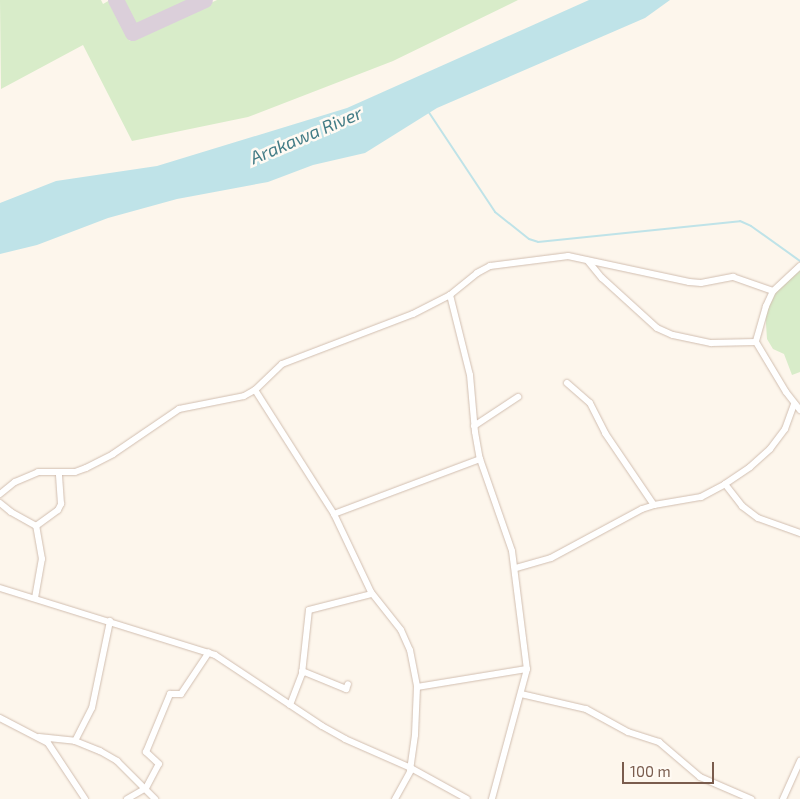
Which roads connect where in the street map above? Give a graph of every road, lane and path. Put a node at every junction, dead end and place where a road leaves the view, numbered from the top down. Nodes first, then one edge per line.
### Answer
1 (588, 260) junction
2 (800, 266) edge
3 (773, 291) junction
4 (450, 295) junction
5 (756, 342) junction
6 (566, 383) dead end
7 (254, 390) junction
8 (518, 397) dead end
9 (794, 404) junction
10 (800, 410) edge
11 (474, 426) junction
12 (480, 459) junction
13 (59, 472) junction
14 (725, 484) junction
15 (0, 494) edge
16 (0, 503) edge
17 (654, 505) junction
18 (334, 514) junction
19 (36, 526) junction
20 (800, 533) edge
21 (516, 568) junction
22 (0, 588) edge
23 (372, 594) junction
24 (35, 598) junction
25 (110, 621) junction
26 (209, 652) junction
27 (527, 669) junction
28 (302, 671) junction
29 (348, 684) dead end
30 (417, 687) junction
31 (521, 694) junction
32 (290, 705) junction
33 (0, 718) edge
34 (39, 737) junction
35 (75, 741) junction
36 (800, 761) edge
37 (411, 768) junction
38 (146, 788) junction
39 (85, 799) edge
40 (127, 799) edge
41 (155, 799) edge
42 (395, 799) edge
43 (467, 799) edge
44 (492, 799) edge
45 (751, 799) edge
46 (783, 799) edge

1 - 3 street
1 - 4 street
1 - 5 street
2 - 3 street
3 - 5 street
4 - 7 street
4 - 11 street
5 - 9 street
6 - 17 street
7 - 13 street
7 - 18 street
8 - 11 street
9 - 10 street
9 - 14 street
11 - 12 street
12 - 18 street
12 - 21 street
13 - 15 street
13 - 19 street
14 - 17 street
14 - 20 street
16 - 19 street
17 - 21 street
18 - 23 street
19 - 24 street
21 - 27 street
22 - 24 street
23 - 28 street
23 - 30 street
24 - 25 street
25 - 26 street
25 - 35 street
26 - 32 street
26 - 38 street
27 - 30 street
27 - 31 street
28 - 29 street
28 - 32 street
30 - 37 street
31 - 44 street
31 - 45 street
32 - 37 street
33 - 34 street
34 - 35 street
34 - 39 street
35 - 38 street
36 - 46 street
37 - 42 street
37 - 43 street
38 - 40 street
38 - 41 street

